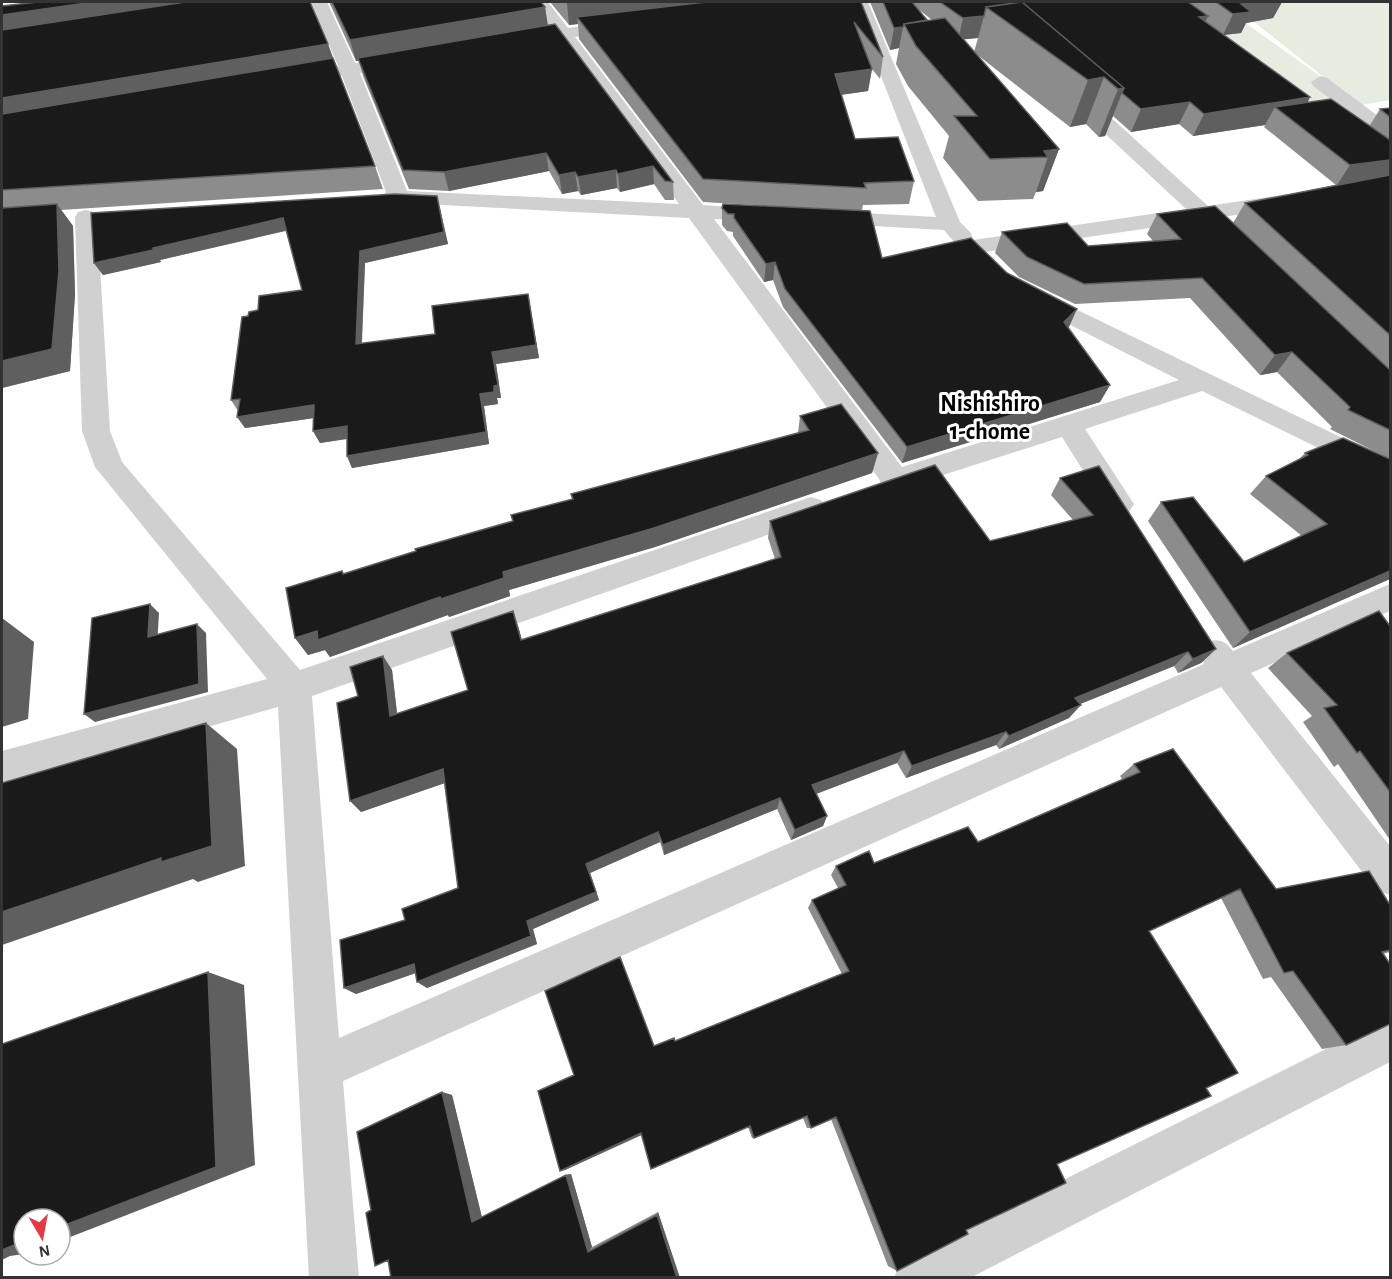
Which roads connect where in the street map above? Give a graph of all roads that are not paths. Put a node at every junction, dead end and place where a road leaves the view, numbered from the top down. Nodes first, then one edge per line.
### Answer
1 (319, 2) edge
2 (540, 2) edge
3 (860, 2) edge
4 (645, 22) edge
5 (562, 33) junction
6 (503, 43) edge
7 (420, 57) edge
8 (349, 70) junction
9 (1058, 78) edge
10 (280, 82) edge
11 (1320, 82) dead end
12 (1390, 134) edge
13 (399, 197) junction
14 (376, 198) edge
15 (1310, 198) edge
16 (695, 212) junction
17 (1206, 213) junction
18 (788, 216) edge
19 (87, 217) dead end
20 (811, 218) edge
21 (950, 224) junction
22 (972, 247) junction
23 (1251, 258) edge
24 (1205, 381) junction
25 (1068, 424) junction
26 (1390, 473) edge
27 (895, 479) junction
28 (1138, 532) edge
29 (1390, 597) edge
30 (1201, 631) edge
31 (1226, 670) junction
32 (294, 687) junction
33 (2, 768) edge
34 (1390, 876) edge
35 (1390, 1039) edge
36 (320, 1069) junction
37 (334, 1278) edge
38 (918, 1278) edge

1 - 8 street
2 - 5 street
3 - 21 street
4 - 5 street
5 - 6 street
5 - 16 street
7 - 8 street
8 - 10 street
8 - 13 street
9 - 17 street
11 - 12 street
13 - 14 street
13 - 16 street
15 - 17 street
16 - 18 street
16 - 27 street
17 - 22 street
17 - 23 street
19 - 32 street
20 - 21 street
21 - 22 street
22 - 24 street
24 - 25 street
24 - 26 street
25 - 27 street
25 - 28 street
27 - 32 street
29 - 31 street
30 - 31 street
31 - 34 street
31 - 36 street
32 - 33 street
32 - 36 street
35 - 38 street
36 - 37 street

